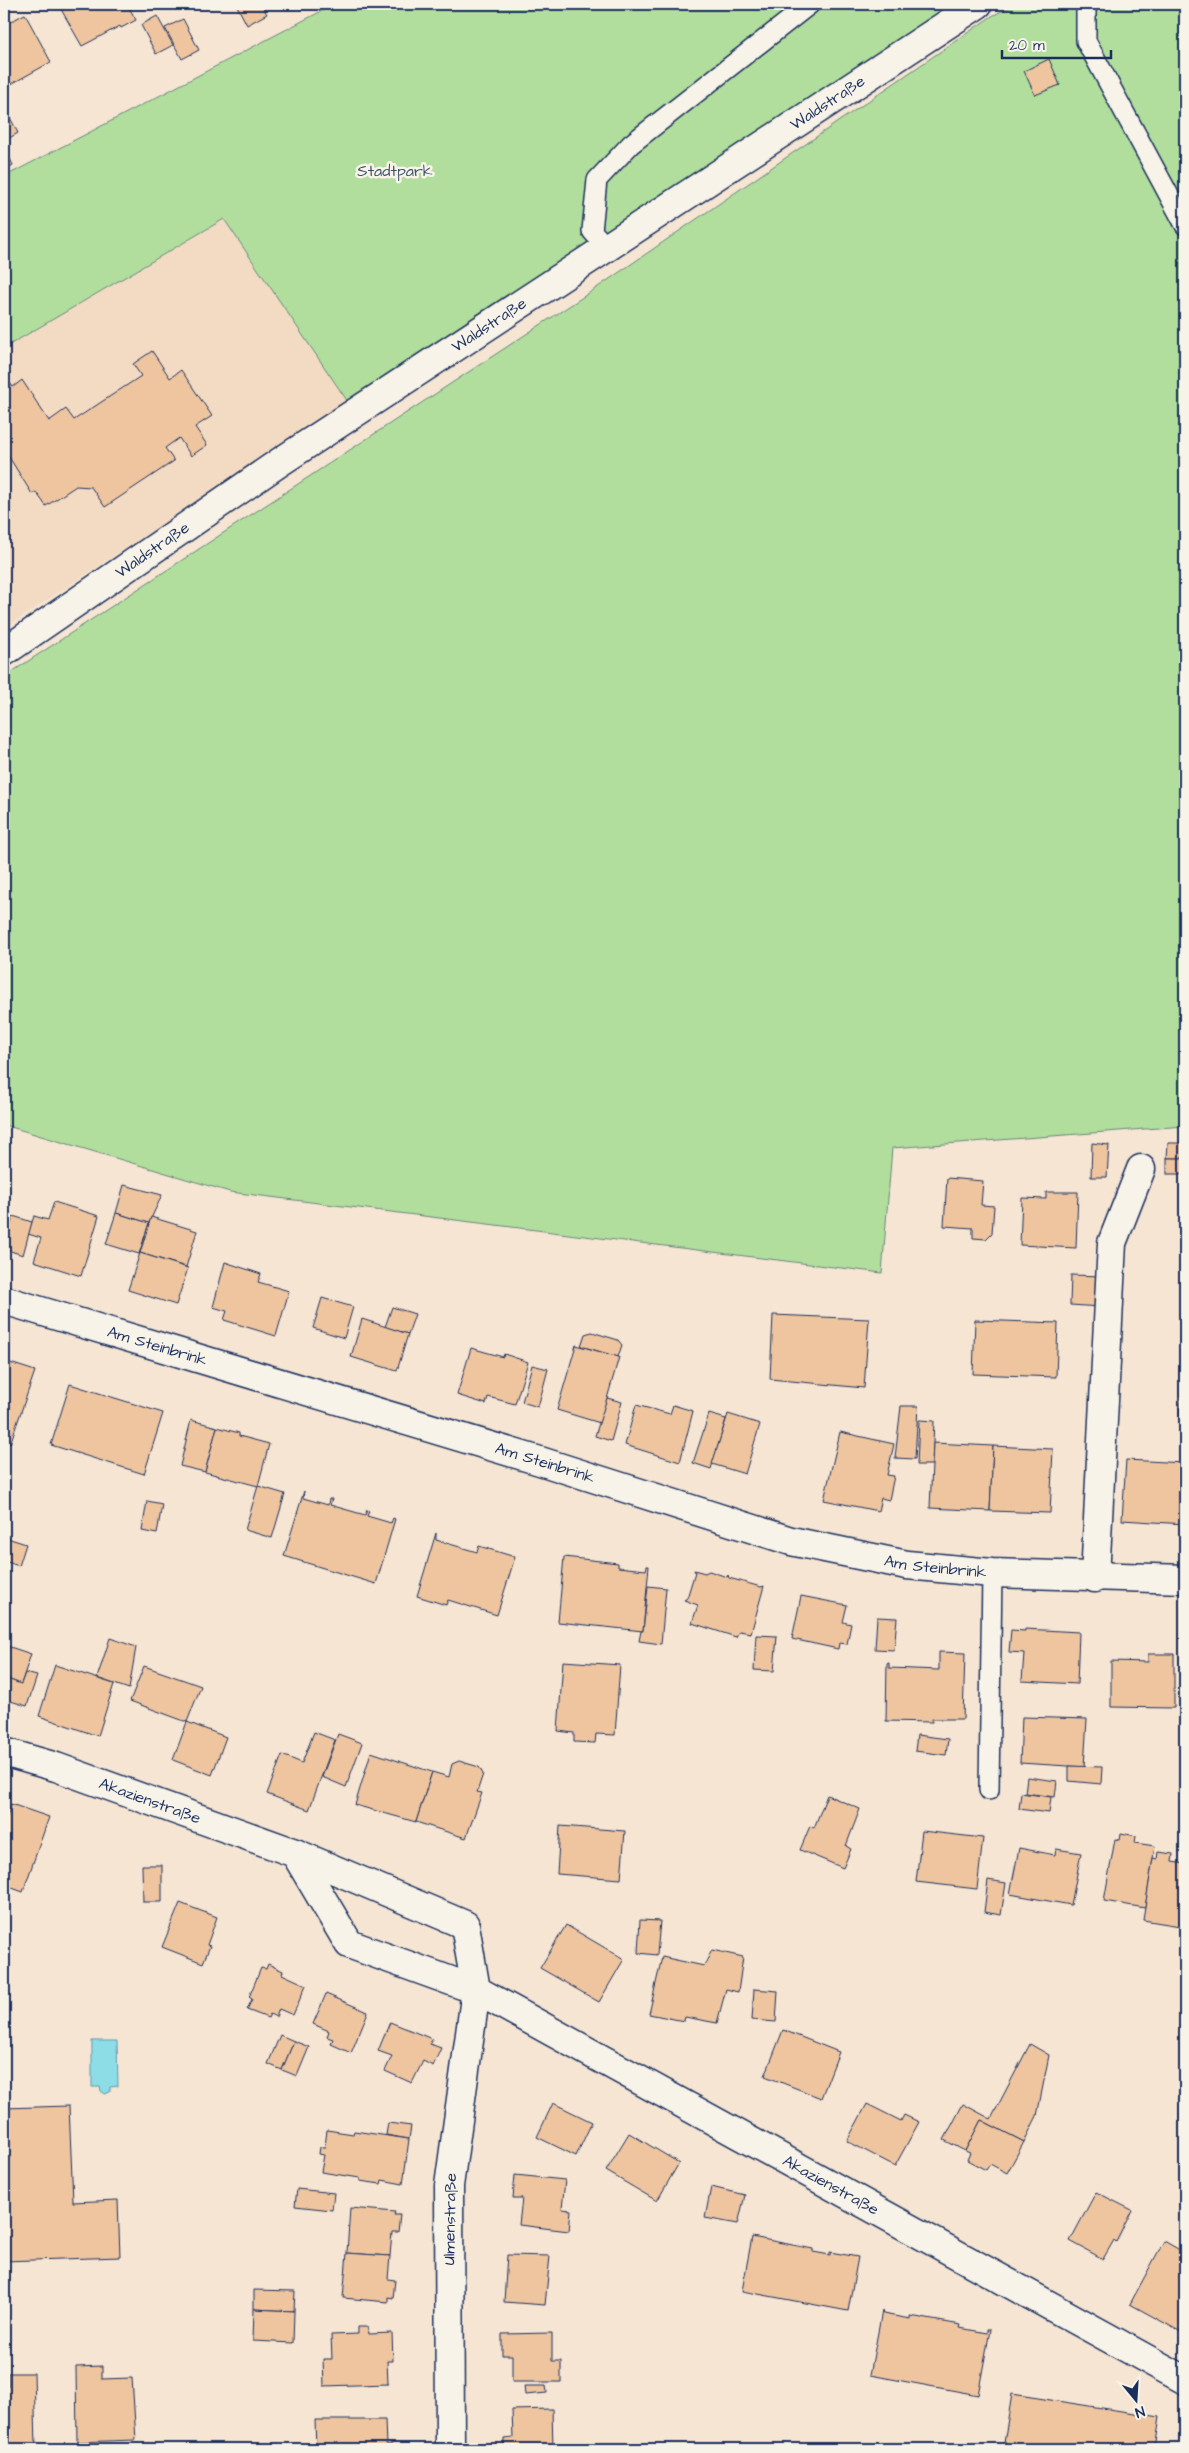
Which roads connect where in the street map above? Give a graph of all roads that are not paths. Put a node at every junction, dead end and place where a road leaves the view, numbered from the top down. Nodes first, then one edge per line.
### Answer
1 (810, 4) edge
2 (978, 4) edge
3 (1086, 4) edge
4 (1185, 225) edge
5 (606, 248) junction
6 (4, 652) edge
7 (1141, 1169) dead end
8 (4, 1300) edge
9 (992, 1573) junction
10 (1095, 1578) junction
11 (1185, 1579) edge
12 (4, 1752) edge
13 (989, 1790) dead end
14 (295, 1853) junction
15 (476, 1990) junction
16 (1185, 2380) edge
17 (450, 2449) edge

1 - 5 lane
2 - 5 street, Waldstraße
3 - 4 lane
5 - 6 street, Waldstraße
7 - 10 street
8 - 9 street, Am Steinbrink
9 - 10 street, Am Steinbrink
9 - 13 lane
10 - 11 street, Am Steinbrink
12 - 14 street, Akazienstraße
14 - 15 street, Akazienstraße
14 - 15 street, Akazienstraße
15 - 16 street, Akazienstraße
15 - 17 street, Ulmenstraße

